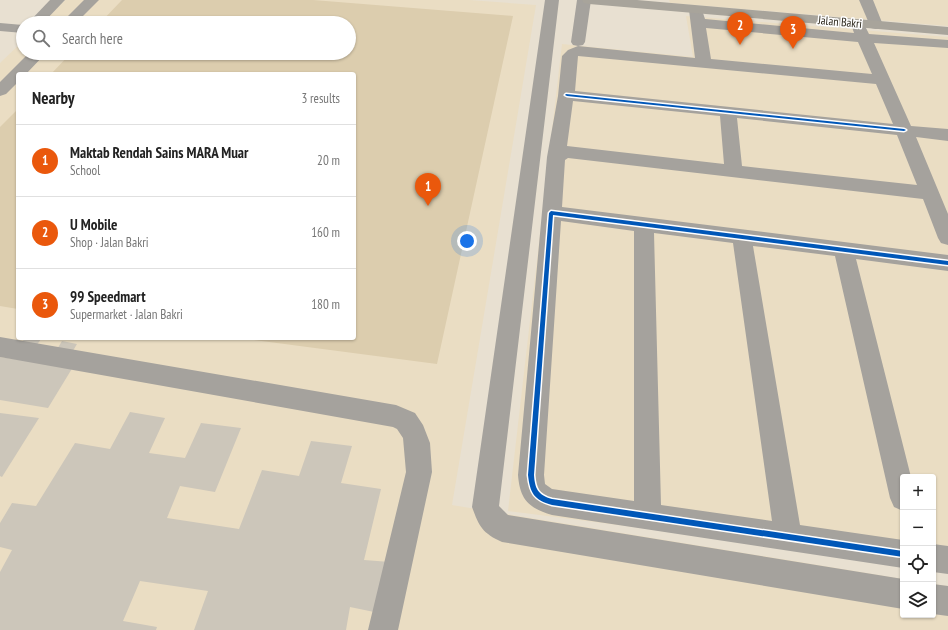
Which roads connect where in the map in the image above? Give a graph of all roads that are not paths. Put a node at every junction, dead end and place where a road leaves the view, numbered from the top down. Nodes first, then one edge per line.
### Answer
1 (58, 0) edge
2 (92, 0) edge
3 (552, 0) edge
4 (584, 0) edge
5 (589, 0) edge
6 (866, 0) edge
7 (675, 4) edge
8 (42, 16) edge
9 (75, 16) edge
10 (697, 16) junction
11 (876, 25) junction
12 (0, 27) edge
13 (16, 28) edge
14 (860, 31) junction
15 (948, 31) edge
16 (578, 42) dead end
17 (948, 44) edge
18 (31, 60) edge
19 (704, 64) junction
20 (19, 72) edge
21 (16, 75) edge
22 (882, 80) junction
23 (0, 91) edge
24 (566, 95) junction
25 (728, 111) junction
26 (904, 130) junction
27 (948, 134) edge
28 (556, 157) junction
29 (734, 172) junction
30 (930, 193) junction
31 (551, 213) junction
32 (644, 225) junction
33 (742, 237) junction
34 (948, 238) edge
35 (843, 249) junction
36 (948, 263) edge
37 (0, 348) edge
38 (900, 486) edge
39 (648, 516) junction
40 (788, 537) junction
41 (900, 554) edge
42 (936, 558) edge
43 (948, 560) edge
44 (900, 594) edge
45 (936, 600) edge
46 (948, 602) edge
47 (383, 630) edge

1 - 8 street
2 - 9 street
3 - 44 street
4 - 16 street
5 - 7 main road
6 - 11 street
7 - 10 main road
10 - 14 street
10 - 19 street
11 - 14 main road, Jalan Bakri
11 - 15 main road, Jalan Bakri
12 - 13 street
14 - 17 street
14 - 22 street
18 - 20 street
19 - 22 street
19 - 24 street
21 - 23 street
22 - 26 street
24 - 25 street
24 - 28 street
25 - 26 street
25 - 29 street
26 - 27 street
26 - 30 street
28 - 29 street
28 - 31 street
29 - 30 street
30 - 34 street
31 - 32 street
31 - 39 street
32 - 33 street
32 - 39 street
33 - 35 street
33 - 40 street
35 - 36 street
35 - 38 street
37 - 47 street
39 - 40 street
40 - 41 street
42 - 43 street
45 - 46 street

